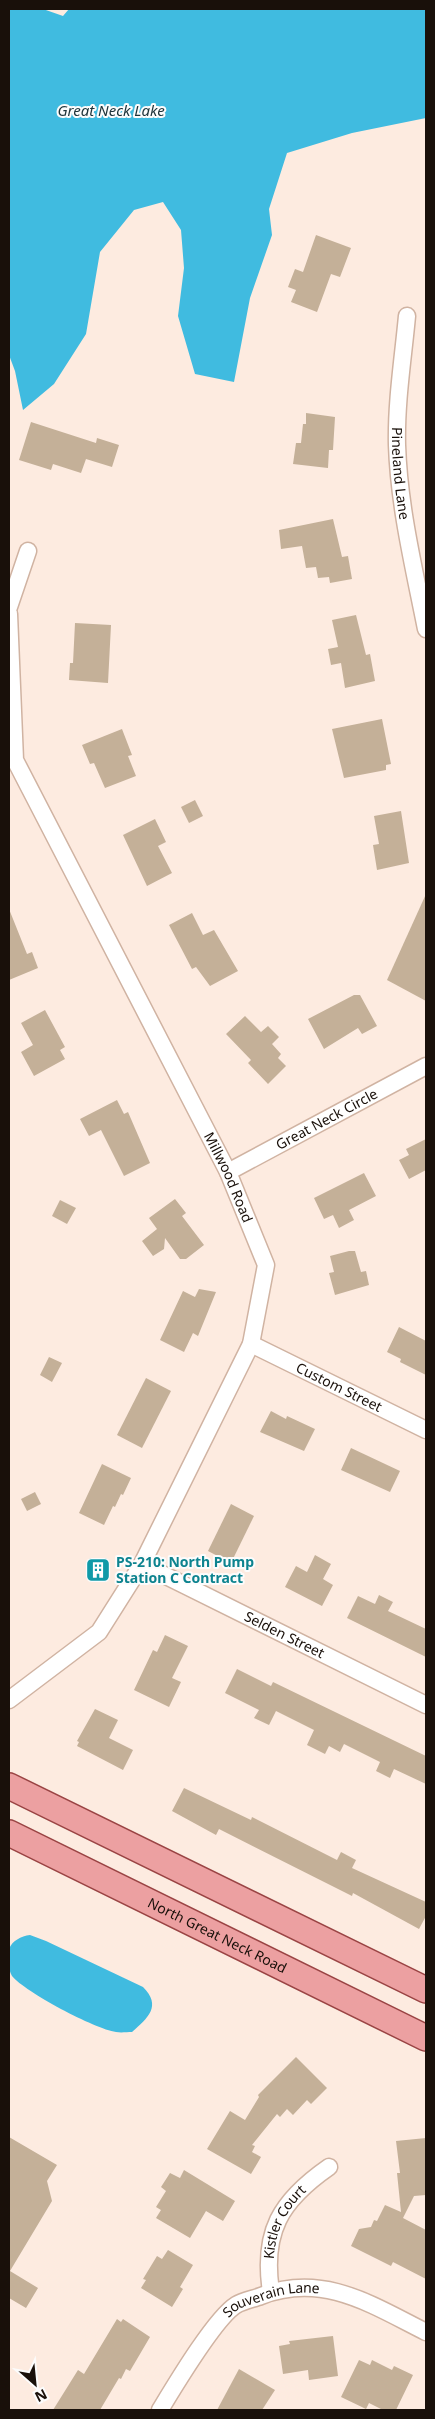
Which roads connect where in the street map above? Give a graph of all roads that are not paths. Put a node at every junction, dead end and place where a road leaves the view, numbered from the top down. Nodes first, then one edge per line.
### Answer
1 (408, 316) dead end
2 (28, 551) dead end
3 (9, 607) edge
4 (9, 614) edge
5 (426, 629) edge
6 (426, 1066) edge
7 (228, 1172) junction
8 (251, 1344) junction
9 (426, 1430) edge
10 (142, 1564) junction
11 (9, 1700) edge
12 (426, 1705) edge
13 (9, 1786) edge
14 (9, 1833) edge
15 (426, 1990) edge
16 (426, 2038) edge
17 (329, 2167) dead end
18 (271, 2292) junction
19 (426, 2332) edge
20 (160, 2410) edge

1 - 5 street, Pineland Lane
2 - 3 street
4 - 7 street, Millwood Road
6 - 7 street, Great Neck Circle
7 - 8 street, Millwood Road
8 - 9 street, Custom Street
8 - 10 street, Millwood Road
10 - 11 street, Millwood Road
10 - 12 street, Selden Street
13 - 15 main road
14 - 16 main road, North Great Neck Road
17 - 18 street, Kistler Court
18 - 19 street, Souverain Lane
18 - 20 street, Souverain Lane

